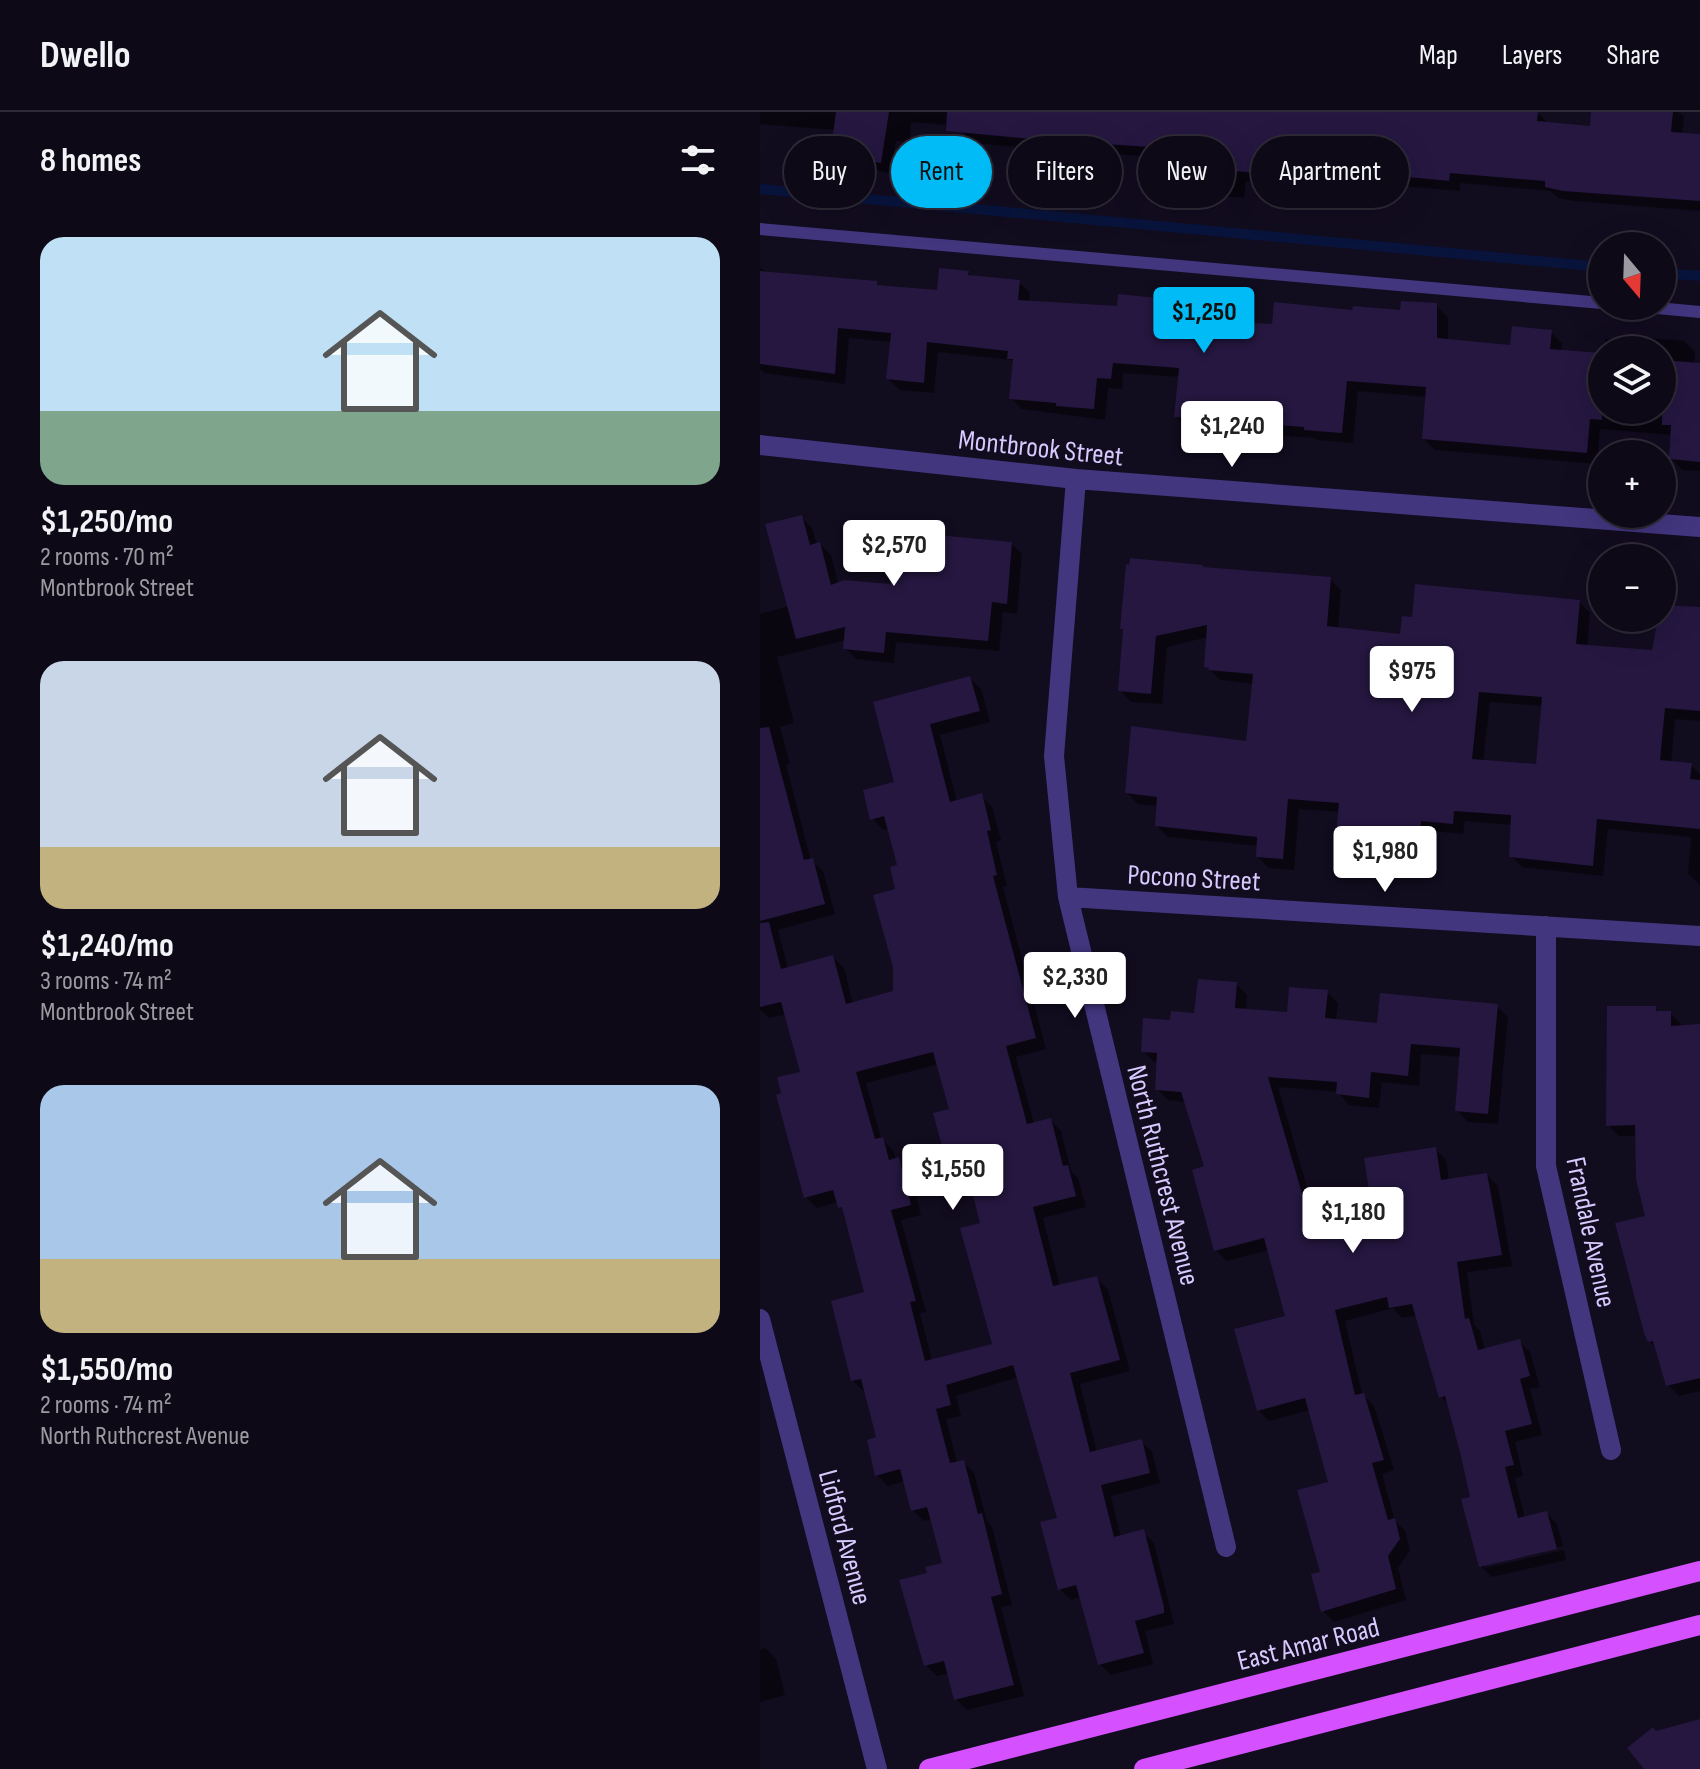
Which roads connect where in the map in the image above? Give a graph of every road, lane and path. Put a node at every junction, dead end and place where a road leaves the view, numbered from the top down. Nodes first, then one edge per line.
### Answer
1 (760, 229) edge
2 (1588, 302) edge
3 (1676, 310) edge
4 (1700, 312) edge
5 (760, 445) edge
6 (1076, 479) junction
7 (1700, 527) edge
8 (1068, 897) junction
9 (1546, 926) junction
10 (1700, 936) edge
11 (760, 1319) edge
12 (1611, 1450) dead end
13 (1226, 1547) dead end
14 (1700, 1571) edge
15 (1700, 1625) edge
16 (877, 1769) edge
17 (929, 1769) edge
18 (1144, 1769) edge

1 - 2 lane
3 - 4 lane
5 - 6 street, Montbrook Street
6 - 7 street, Montbrook Street
6 - 8 street, North Ruthcrest Avenue
8 - 9 street, Pocono Street
8 - 13 street, North Ruthcrest Avenue
9 - 10 street, Pocono Street
9 - 12 street, Frandale Avenue
11 - 16 street, Lidford Avenue
14 - 17 main road, East Amar Road
15 - 18 main road

